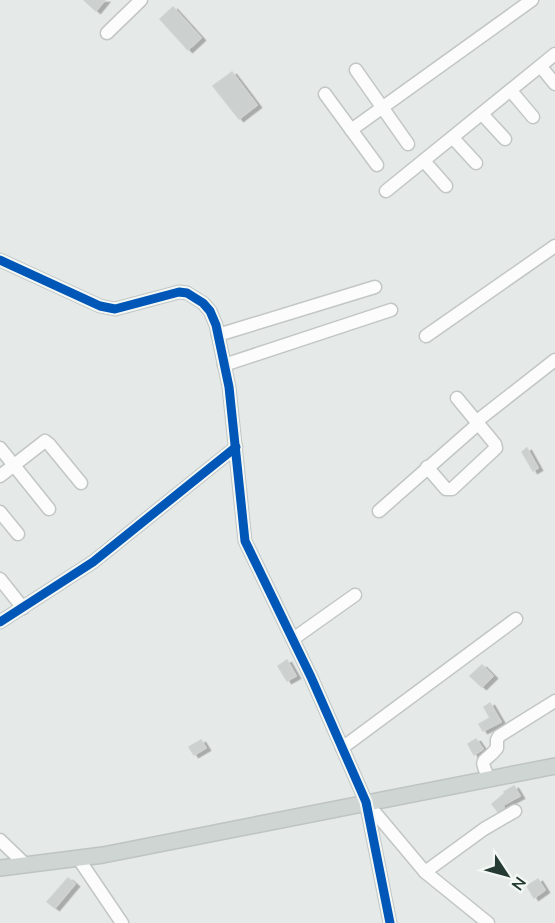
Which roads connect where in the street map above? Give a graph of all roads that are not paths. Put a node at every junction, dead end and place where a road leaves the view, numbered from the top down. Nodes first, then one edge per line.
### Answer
1 (141, 0) edge
2 (532, 0) edge
3 (107, 33) dead end
4 (555, 54) edge
5 (541, 67) junction
6 (356, 70) dead end
7 (555, 84) edge
8 (511, 91) junction
9 (325, 94) dead end
10 (382, 107) junction
11 (483, 115) junction
12 (533, 117) dead end
13 (351, 130) junction
14 (453, 138) junction
15 (505, 139) dead end
16 (408, 144) dead end
17 (424, 161) junction
18 (476, 163) dead end
19 (377, 165) dead end
20 (446, 186) dead end
21 (386, 191) dead end
22 (555, 246) edge
23 (0, 260) edge
24 (375, 287) dead end
25 (391, 310) dead end
26 (218, 335) junction
27 (426, 336) dead end
28 (555, 360) edge
29 (224, 364) junction
30 (458, 398) dead end
31 (478, 422) junction
32 (0, 447) edge
33 (236, 447) junction
34 (14, 465) junction
35 (427, 468) junction
36 (0, 476) edge
37 (81, 483) dead end
38 (49, 509) dead end
39 (380, 511) dead end
40 (0, 512) edge
41 (18, 534) dead end
42 (0, 579) edge
43 (355, 595) dead end
44 (23, 608) junction
45 (516, 619) dead end
46 (0, 622) edge
47 (293, 639) junction
48 (555, 701) edge
49 (342, 748) junction
50 (555, 766) edge
51 (489, 779) junction
52 (366, 802) junction
53 (515, 812) dead end
54 (0, 840) edge
55 (78, 858) junction
56 (26, 865) junction
57 (0, 868) edge
58 (425, 872) junction
59 (122, 923) edge
60 (390, 923) edge
61 (489, 923) edge

1 - 3 street
2 - 10 street
4 - 5 street
5 - 7 street
5 - 8 street
6 - 10 street
8 - 11 street
8 - 12 street
9 - 13 street
10 - 13 street
10 - 16 street
11 - 14 street
11 - 15 street
13 - 19 street
14 - 17 street
14 - 18 street
17 - 20 street
17 - 21 street
22 - 27 street
23 - 26 street
24 - 26 street
25 - 29 street
26 - 29 street
28 - 31 street
29 - 33 street
30 - 31 street
31 - 35 street
31 - 35 street
32 - 34 street
33 - 44 street
33 - 47 street
34 - 36 street
34 - 37 street
34 - 38 street
35 - 39 street
40 - 41 street
42 - 44 street
43 - 47 street
44 - 46 street
45 - 49 street
47 - 49 street
48 - 51 street
49 - 52 street
50 - 51 main road
51 - 52 main road
52 - 55 main road
52 - 58 street
52 - 60 street
53 - 58 street
54 - 56 street
55 - 56 main road
55 - 59 street
56 - 57 main road
58 - 61 street

